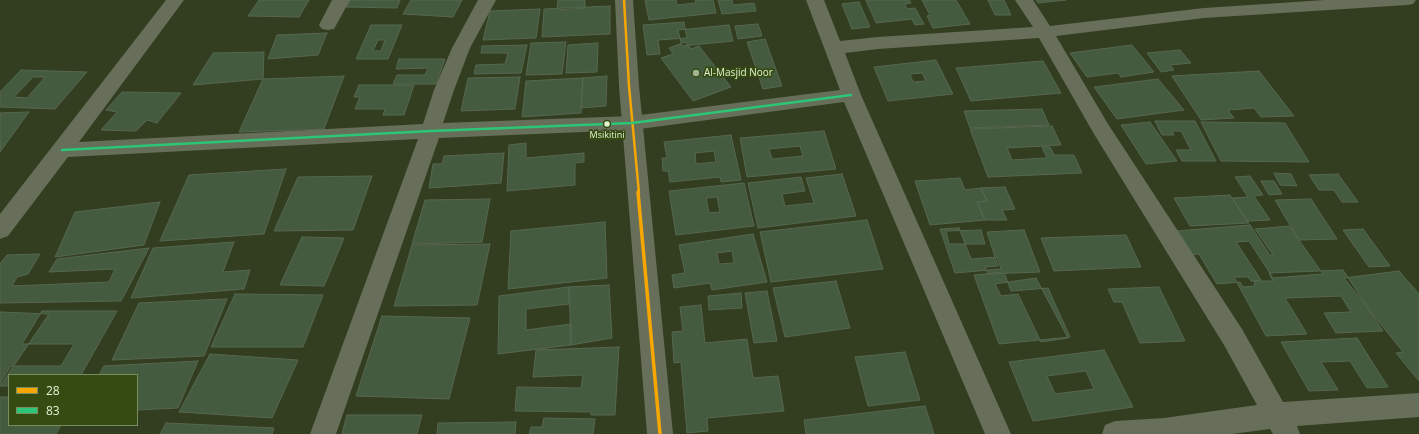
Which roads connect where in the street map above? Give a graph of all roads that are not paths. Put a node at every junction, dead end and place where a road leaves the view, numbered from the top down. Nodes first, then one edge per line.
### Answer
1 (175, 0) edge
2 (341, 0) edge
3 (487, 0) edge
4 (624, 0) edge
5 (815, 0) edge
6 (1024, 0) edge
7 (1407, 0) edge
8 (1199, 6) edge
9 (328, 25) dead end
10 (1045, 32) junction
11 (834, 48) junction
12 (851, 96) junction
13 (632, 123) junction
14 (431, 131) junction
15 (62, 150) junction
16 (0, 230) edge
17 (1419, 405) edge
18 (1282, 425) edge
19 (323, 434) edge
20 (660, 434) edge
21 (998, 434) edge
22 (1115, 434) edge

1 - 15 street
2 - 9 street
3 - 14 street
4 - 13 street
5 - 11 street
6 - 10 street
7 - 8 street
8 - 10 street
10 - 11 street
10 - 18 street
11 - 12 street
12 - 13 street
12 - 21 street
13 - 14 street
13 - 20 street
14 - 15 street
14 - 19 street
15 - 16 street
17 - 18 street
18 - 22 street

